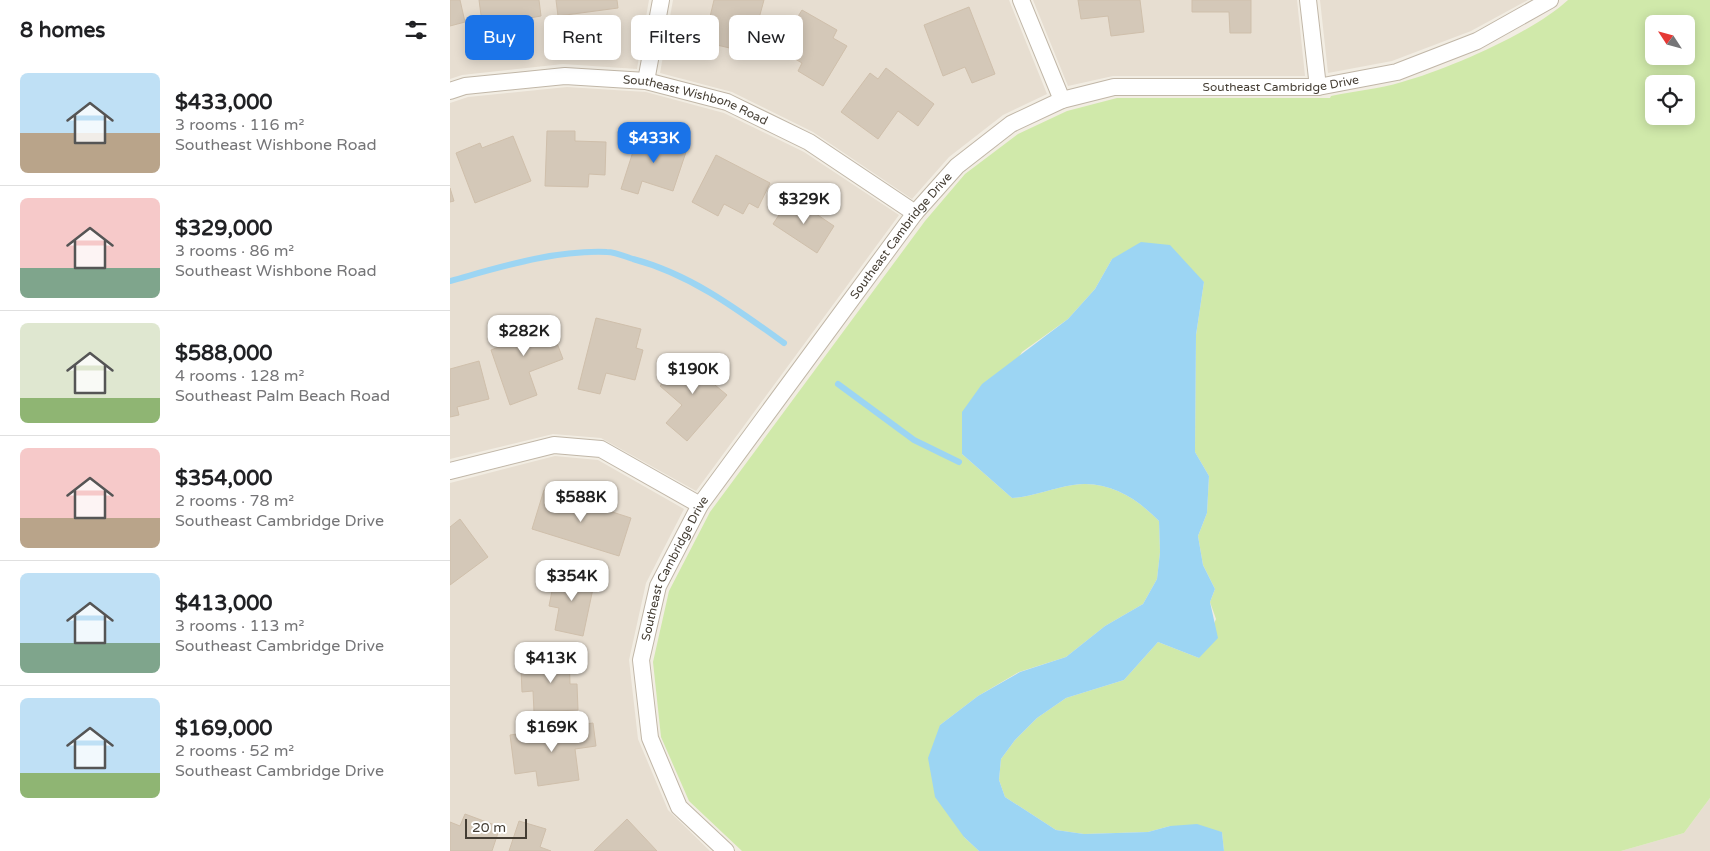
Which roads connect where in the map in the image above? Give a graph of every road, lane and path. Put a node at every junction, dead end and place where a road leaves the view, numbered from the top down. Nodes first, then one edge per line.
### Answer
1 (661, 0) edge
2 (1021, 0) edge
3 (1308, 0) edge
4 (1550, 0) edge
5 (646, 81) junction
6 (1318, 87) junction
7 (450, 91) edge
8 (1062, 100) junction
9 (915, 213) junction
10 (450, 471) edge
11 (700, 505) junction
12 (726, 851) edge

1 - 5 street
2 - 8 street
3 - 6 street
4 - 6 street, Southeast Cambridge Drive
5 - 7 street, Southeast Wishbone Road
5 - 9 street, Southeast Wishbone Road
6 - 8 street, Southeast Cambridge Drive
8 - 9 street, Southeast Cambridge Drive
9 - 11 street, Southeast Cambridge Drive
10 - 11 street
11 - 12 street, Southeast Cambridge Drive

